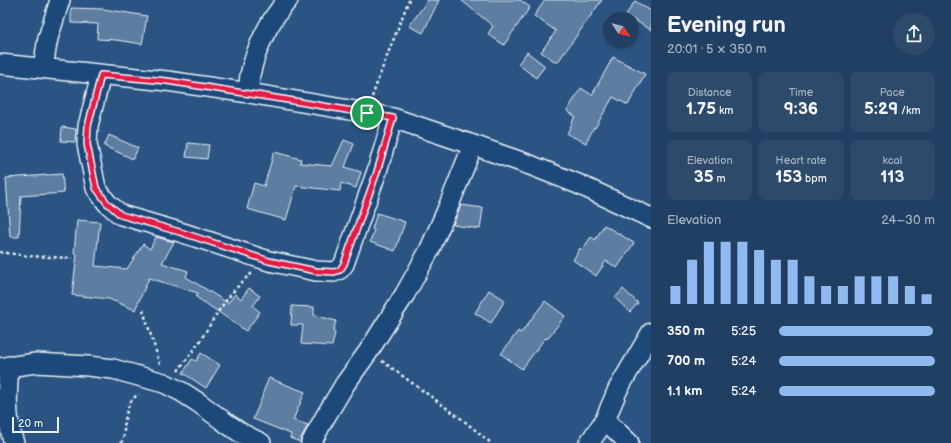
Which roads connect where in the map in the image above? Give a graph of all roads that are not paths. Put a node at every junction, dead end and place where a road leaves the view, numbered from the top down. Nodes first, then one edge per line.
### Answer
1 (60, 0) edge
2 (288, 0) edge
3 (0, 64) edge
4 (43, 68) junction
5 (101, 75) junction
6 (248, 93) junction
7 (393, 118) junction
8 (473, 144) junction
9 (651, 218) edge
10 (651, 333) edge
11 (5, 367) edge
12 (605, 420) junction
13 (14, 443) edge
14 (261, 443) edge
15 (311, 443) edge
16 (589, 443) edge
17 (629, 443) edge

1 - 4 street
2 - 6 street
3 - 4 street
4 - 5 street
5 - 6 street
5 - 7 street
6 - 7 street
7 - 8 street
8 - 9 street
8 - 15 street
10 - 12 street
11 - 13 street
11 - 14 street
12 - 16 street
12 - 17 street

